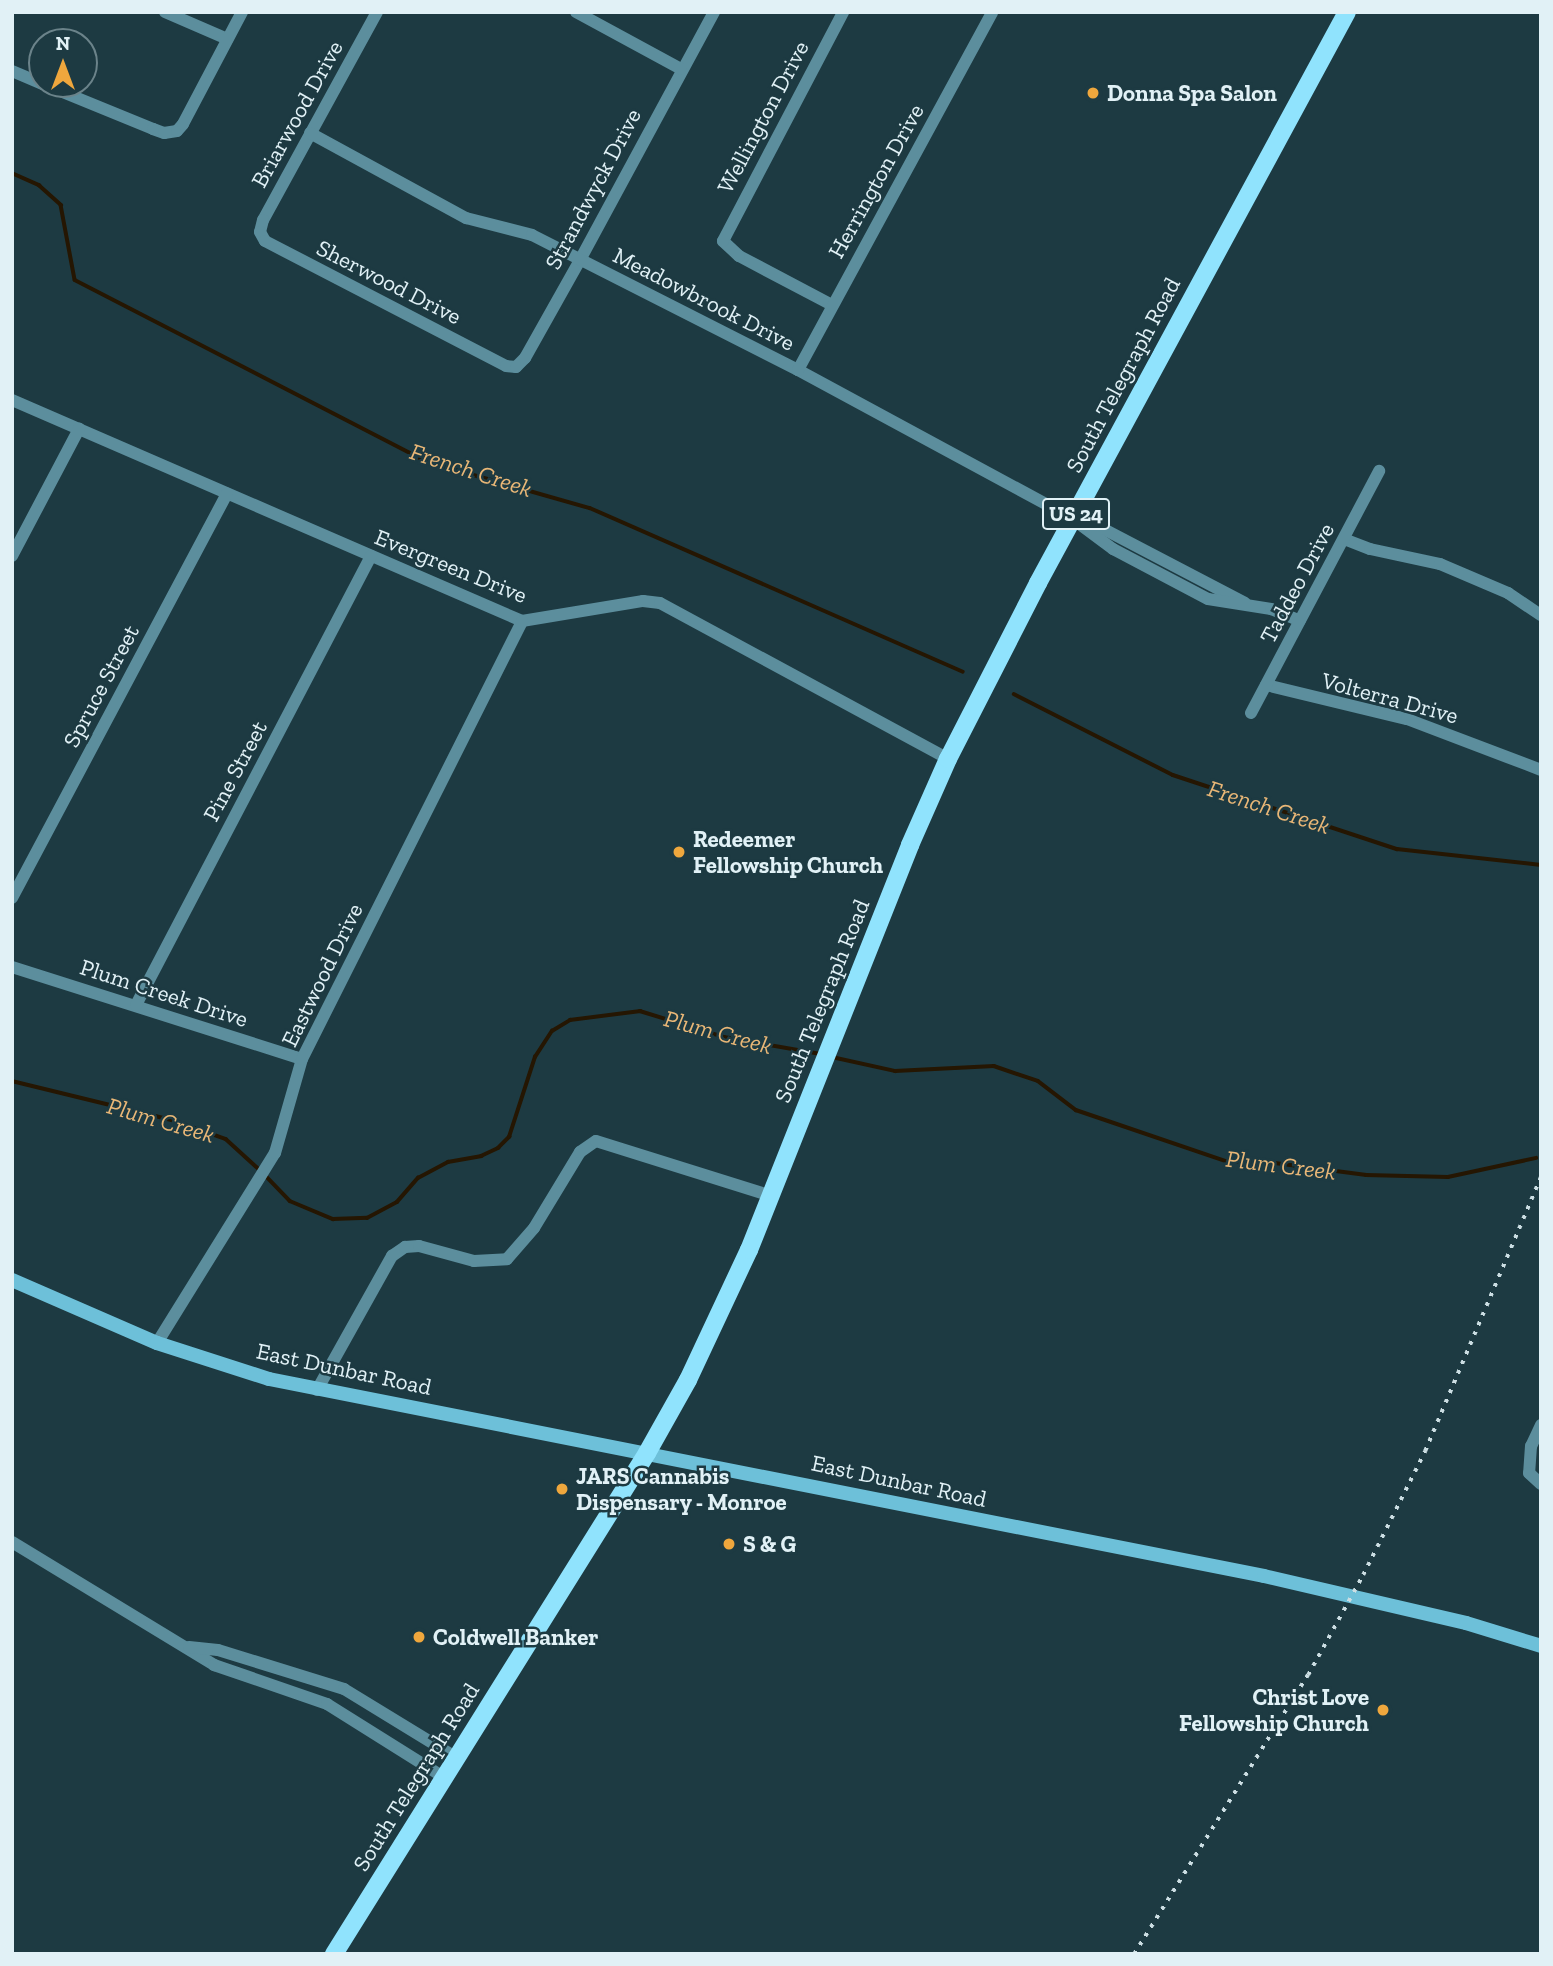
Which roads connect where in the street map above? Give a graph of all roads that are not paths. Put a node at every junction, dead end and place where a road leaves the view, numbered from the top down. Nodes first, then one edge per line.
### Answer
1 (164, 12) edge
2 (242, 12) edge
3 (377, 12) edge
4 (576, 12) edge
5 (713, 12) edge
6 (843, 12) edge
7 (992, 12) edge
8 (1346, 12) edge
9 (227, 38) junction
10 (681, 69) junction
11 (77, 98) edge
12 (310, 133) junction
13 (263, 237) joint
14 (580, 260) junction
15 (832, 305) junction
16 (498, 362) joint
17 (798, 370) junction
18 (12, 400) edge
19 (79, 429) junction
20 (1379, 471) dead end
21 (227, 494) junction
22 (1073, 519) junction
23 (1344, 539) junction
24 (12, 556) edge
25 (371, 556) junction
26 (1541, 615) edge
27 (522, 621) junction
28 (1300, 621) junction
29 (1266, 685) junction
30 (1251, 713) dead end
31 (948, 759) junction
32 (1541, 770) edge
33 (12, 898) edge
34 (12, 967) edge
35 (136, 1005) junction
36 (302, 1059) junction
37 (771, 1196) junction
38 (12, 1280) edge
39 (157, 1343) junction
40 (317, 1390) junction
41 (1541, 1425) edge
42 (647, 1453) junction
43 (1541, 1484) edge
44 (14, 1546) edge
45 (185, 1646) junction
46 (1541, 1646) edge
47 (457, 1759) junction
48 (445, 1778) junction
49 (334, 1954) edge

1 - 9 street
2 - 9 street
3 - 12 street, Briarwood Drive
4 - 10 street
5 - 10 street, Strandwyck Drive
6 - 15 street, Wellington Drive
7 - 15 street, Herrington Drive
8 - 22 main road, South Telegraph Road / US 24
9 - 11 street
10 - 14 street, Strandwyck Drive
12 - 13 street, Briarwood Drive
12 - 14 street, Meadowbrook Drive
13 - 16 street, Sherwood Drive
14 - 16 street, Strandwyck Drive
14 - 17 street, Meadowbrook Drive
15 - 17 street, Herrington Drive
17 - 22 street, Meadowbrook Drive
18 - 19 street, Evergreen Drive
19 - 21 street, Evergreen Drive
19 - 24 street
20 - 23 street, Taddeo Drive
21 - 25 street, Evergreen Drive
21 - 33 street, Spruce Street
22 - 28 street, Meadowbrook Drive
22 - 31 main road, South Telegraph Road / US 24
23 - 26 street
23 - 28 street, Taddeo Drive
25 - 27 street, Evergreen Drive
25 - 35 street, Pine Street
27 - 31 street, Evergreen Drive
27 - 36 street, Eastwood Drive
28 - 29 street, Taddeo Drive
29 - 30 street, Taddeo Drive
29 - 32 street, Volterra Drive
31 - 37 main road, South Telegraph Road / US 24
34 - 35 street, Plum Creek Drive
35 - 36 street, Plum Creek Drive
36 - 39 street, Eastwood Drive
37 - 40 street
37 - 42 main road, South Telegraph Road / US 24
38 - 39 street, East Dunbar Road
39 - 40 street, East Dunbar Road
40 - 42 street, East Dunbar Road
41 - 43 street
42 - 46 street, East Dunbar Road
42 - 47 main road, South Telegraph Road / US 24
44 - 45 street
45 - 47 street
45 - 48 street
47 - 48 main road, South Telegraph Road / US 24
48 - 49 main road, South Telegraph Road / US 24

